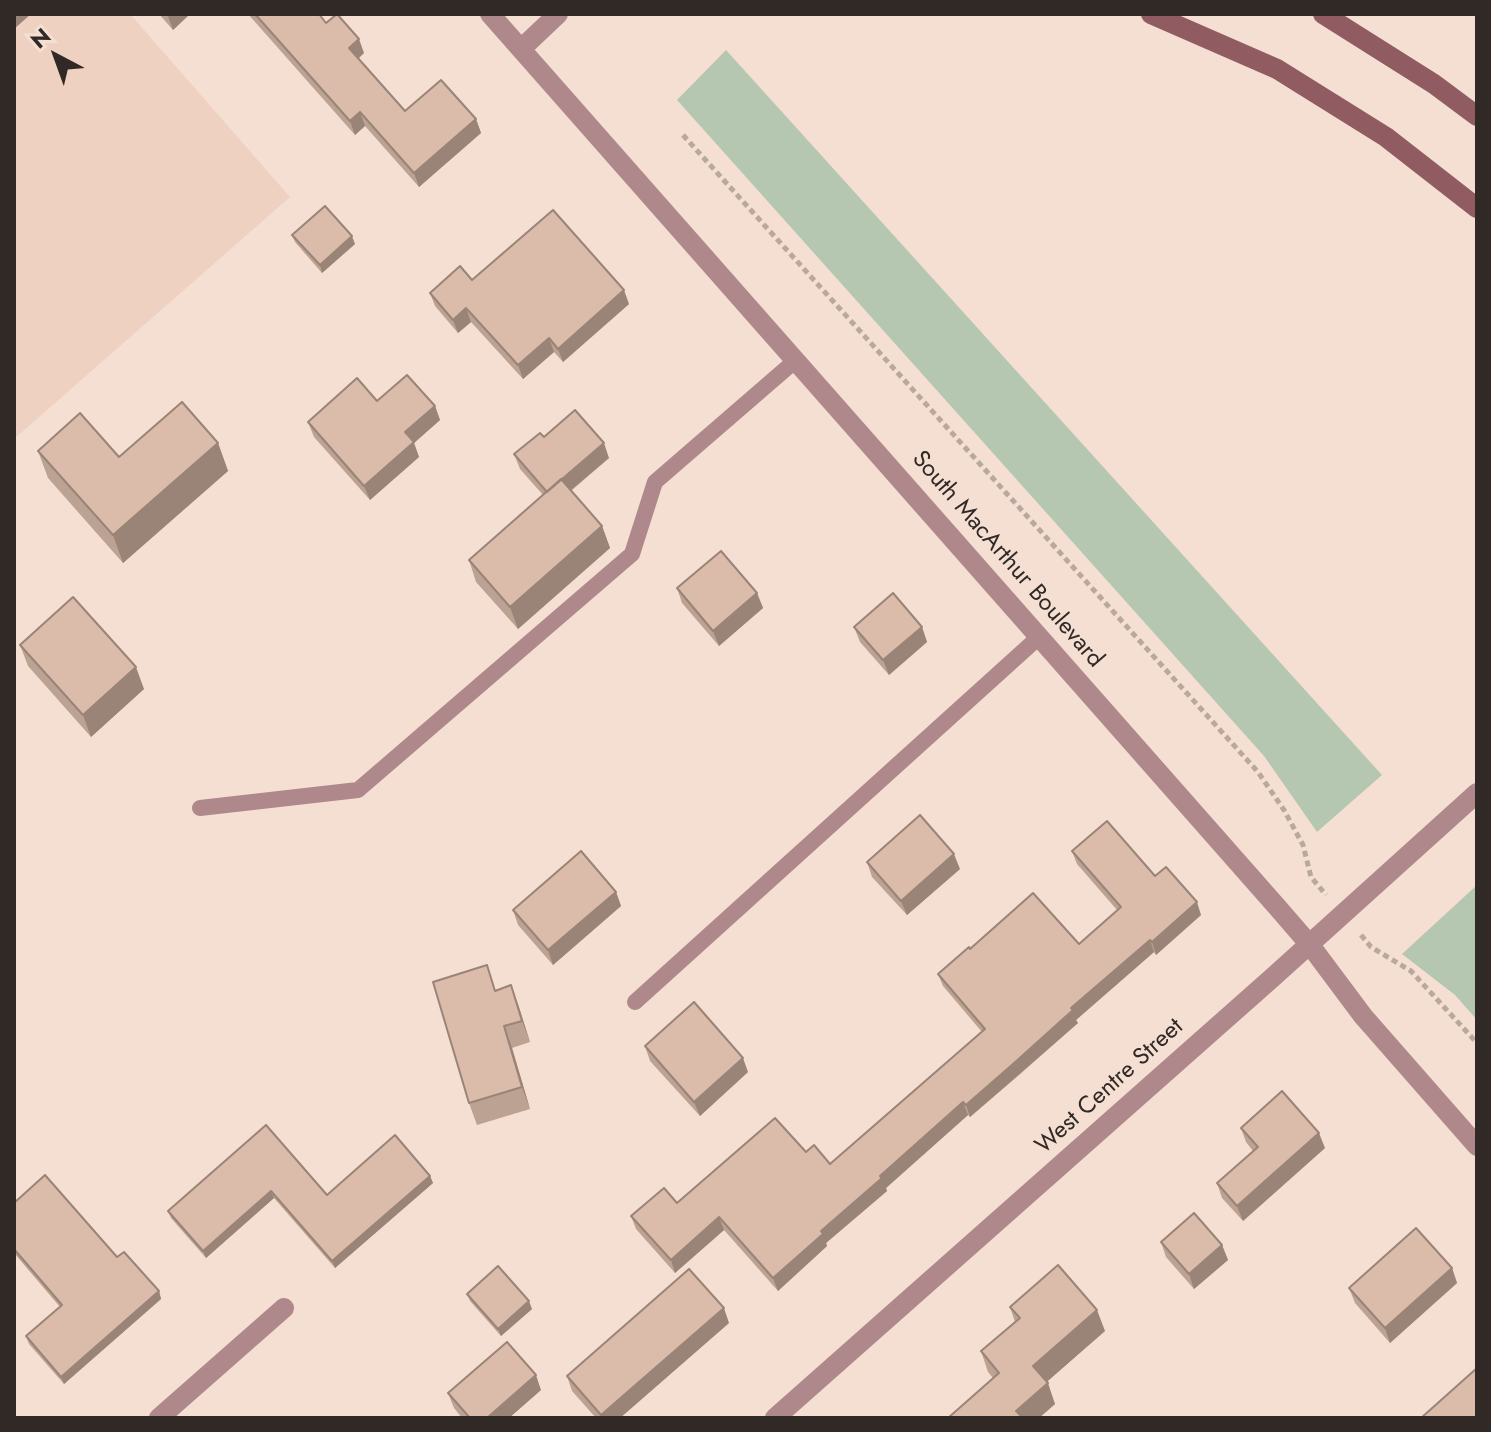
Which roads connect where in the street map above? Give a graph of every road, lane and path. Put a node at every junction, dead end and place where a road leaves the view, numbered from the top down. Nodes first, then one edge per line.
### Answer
1 (490, 14) edge
2 (558, 14) edge
3 (1151, 14) edge
4 (1323, 14) edge
5 (521, 49) junction
6 (1477, 116) edge
7 (683, 135) dead end
8 (1477, 208) edge
9 (796, 360) junction
10 (1040, 636) junction
11 (1477, 793) edge
12 (200, 808) dead end
13 (1311, 877) dead end
14 (1310, 945) junction
15 (1371, 947) dead end
16 (635, 1002) dead end
17 (1477, 1043) edge
18 (1477, 1146) edge
19 (284, 1308) dead end
20 (159, 1418) edge
21 (775, 1418) edge

1 - 5 street, South MacArthur Boulevard
2 - 5 street
3 - 8 main road
4 - 6 main road
5 - 9 street, South MacArthur Boulevard
7 - 13 path
9 - 10 street, South MacArthur Boulevard
9 - 12 lane
10 - 14 street, South MacArthur Boulevard
10 - 16 lane
11 - 14 street, West Centre Street
14 - 18 street, South MacArthur Boulevard
14 - 21 street, West Centre Street
15 - 17 path
19 - 20 street

